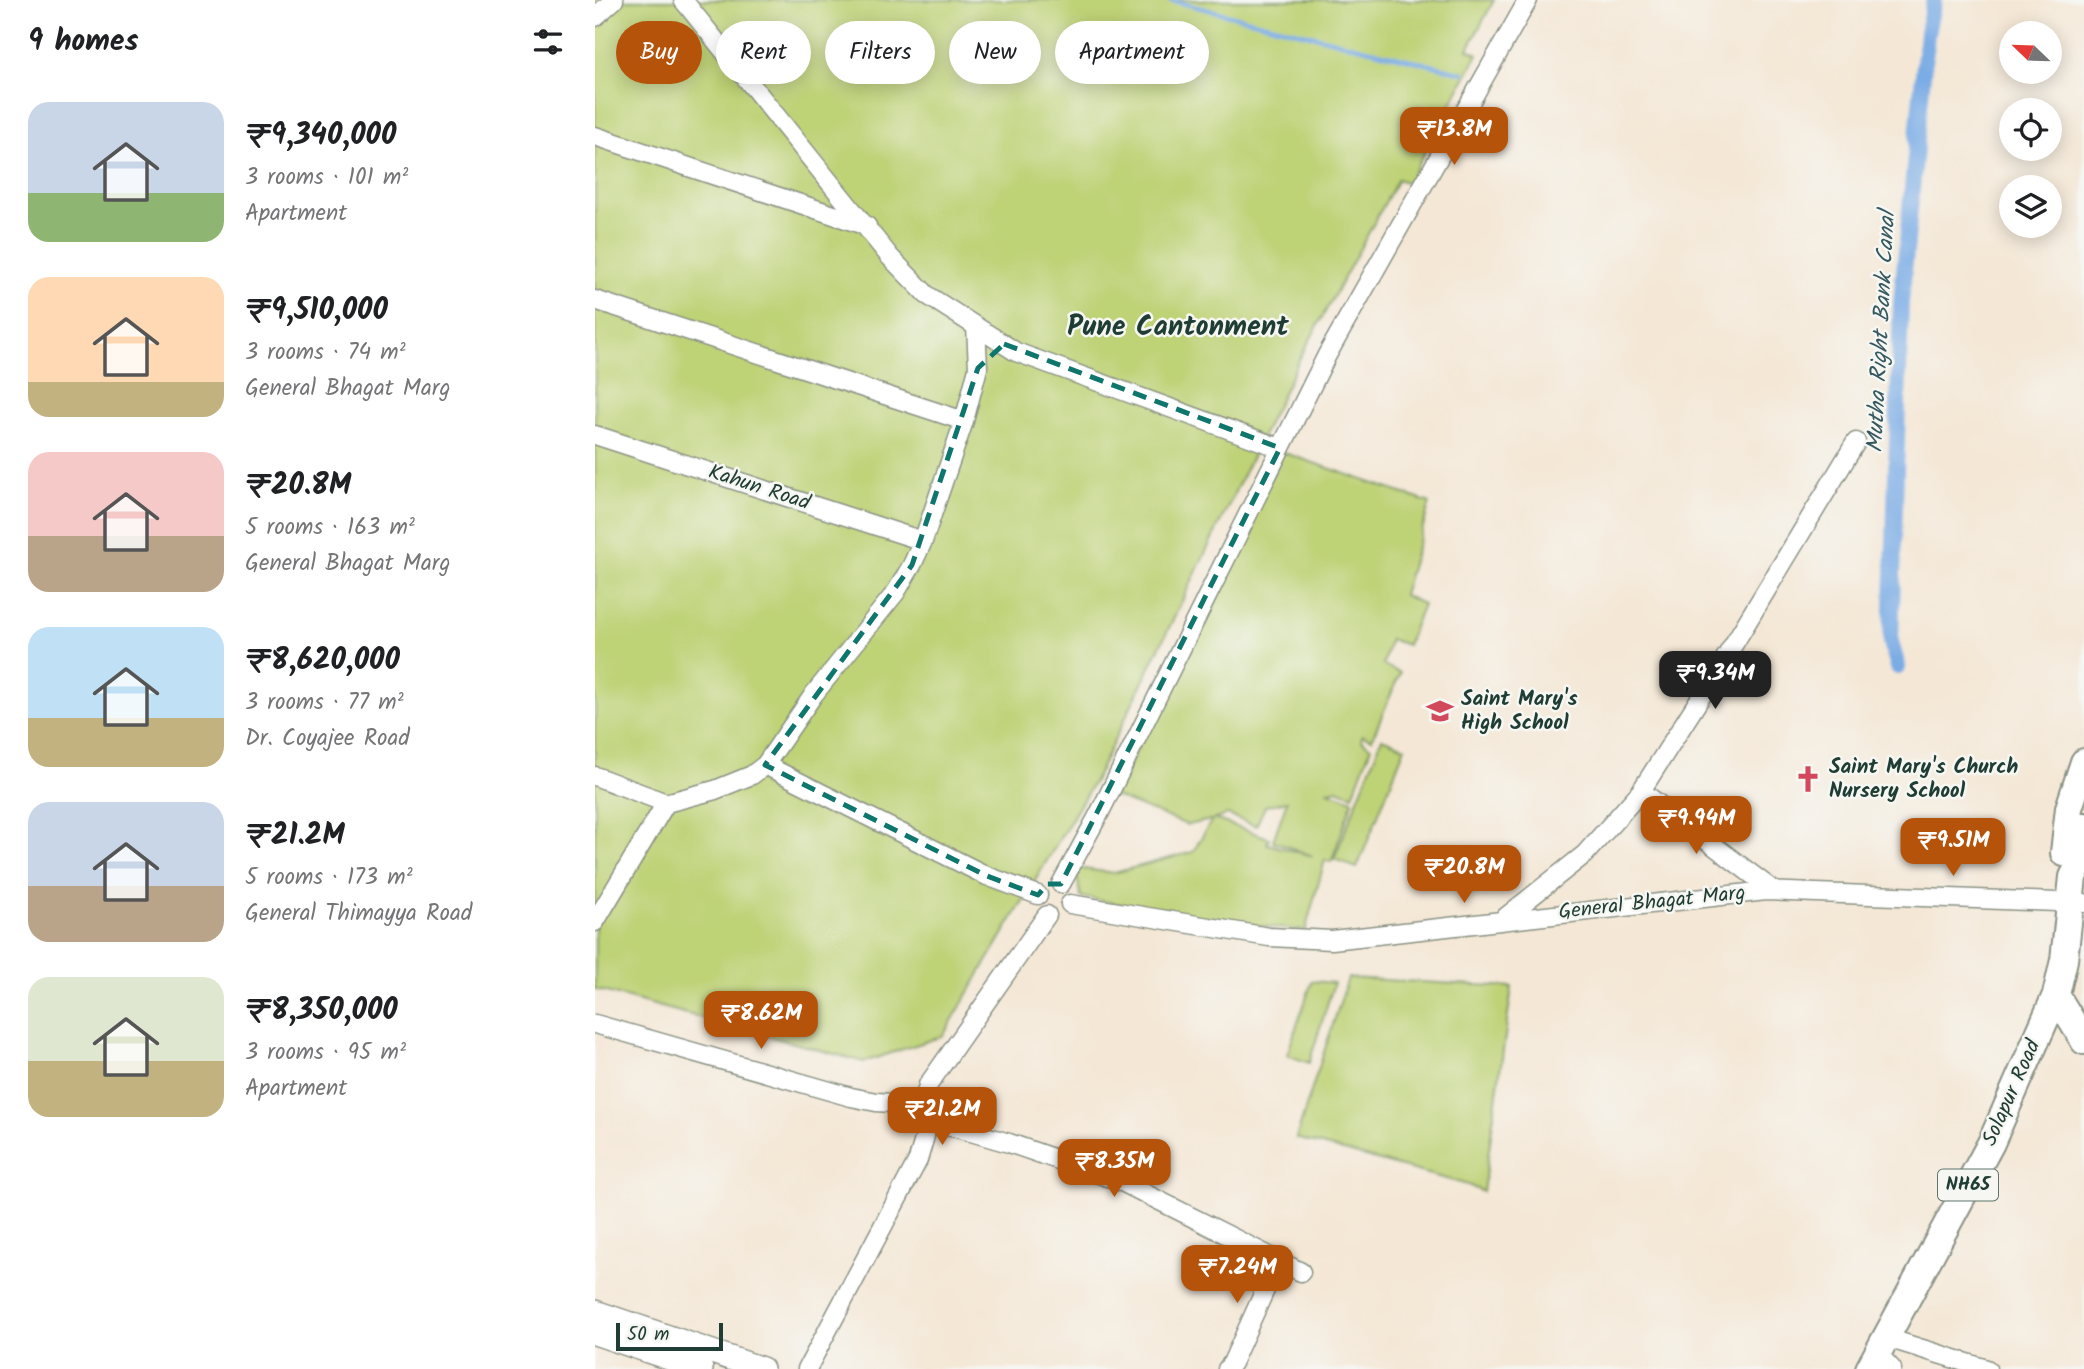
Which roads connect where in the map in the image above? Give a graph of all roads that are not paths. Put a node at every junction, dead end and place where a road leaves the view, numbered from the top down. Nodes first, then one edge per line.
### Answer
1 (614, 0) edge
2 (683, 0) edge
3 (1528, 0) edge
4 (595, 17) edge
5 (595, 136) edge
6 (867, 226) junction
7 (595, 300) edge
8 (976, 326) junction
9 (1004, 344) junction
10 (978, 368) junction
11 (964, 421) junction
12 (595, 435) edge
13 (1856, 442) dead end
14 (1280, 448) junction
15 (923, 541) junction
16 (2084, 762) edge
17 (765, 765) junction
18 (595, 776) edge
19 (1640, 791) junction
20 (666, 803) junction
21 (2083, 842) edge
22 (1061, 884) junction
23 (1774, 891) junction
24 (2078, 893) edge
25 (1038, 895) junction
26 (1070, 904) junction
27 (1047, 915) junction
28 (1502, 920) junction
29 (595, 922) edge
30 (2056, 995) junction
31 (595, 1024) edge
32 (2084, 1041) edge
33 (925, 1114) junction
34 (1278, 1261) junction
35 (1301, 1272) dead end
36 (595, 1312) edge
37 (595, 1333) edge
38 (1881, 1357) edge
39 (701, 1369) edge
40 (762, 1369) edge
41 (807, 1369) edge
42 (1227, 1369) edge
43 (1987, 1369) edge

1 - 4 street
2 - 6 street
3 - 14 street
5 - 6 street
6 - 8 street
7 - 11 street
8 - 9 street
8 - 10 street
9 - 10 street
9 - 14 street
10 - 11 street
11 - 15 street
12 - 15 street, Kahun Road
13 - 19 street
14 - 22 street
15 - 17 street
16 - 24 highway, Solapur Road / NH65
17 - 20 street
17 - 25 street
18 - 20 street
19 - 23 street
19 - 28 street
20 - 29 street
21 - 24 highway, Solapur Road / NH65
22 - 25 street
22 - 26 street
23 - 24 street, General Bhagat Marg
23 - 28 street, General Bhagat Marg
24 - 30 highway, Solapur Road / NH65
25 - 27 street
26 - 27 street
26 - 28 street, General Bhagat Marg
27 - 33 street
30 - 32 highway
30 - 38 highway, Solapur Road / NH65
31 - 33 street
33 - 34 street
33 - 41 street
34 - 35 street
34 - 42 street
36 - 40 main road
37 - 39 main road
38 - 43 street

